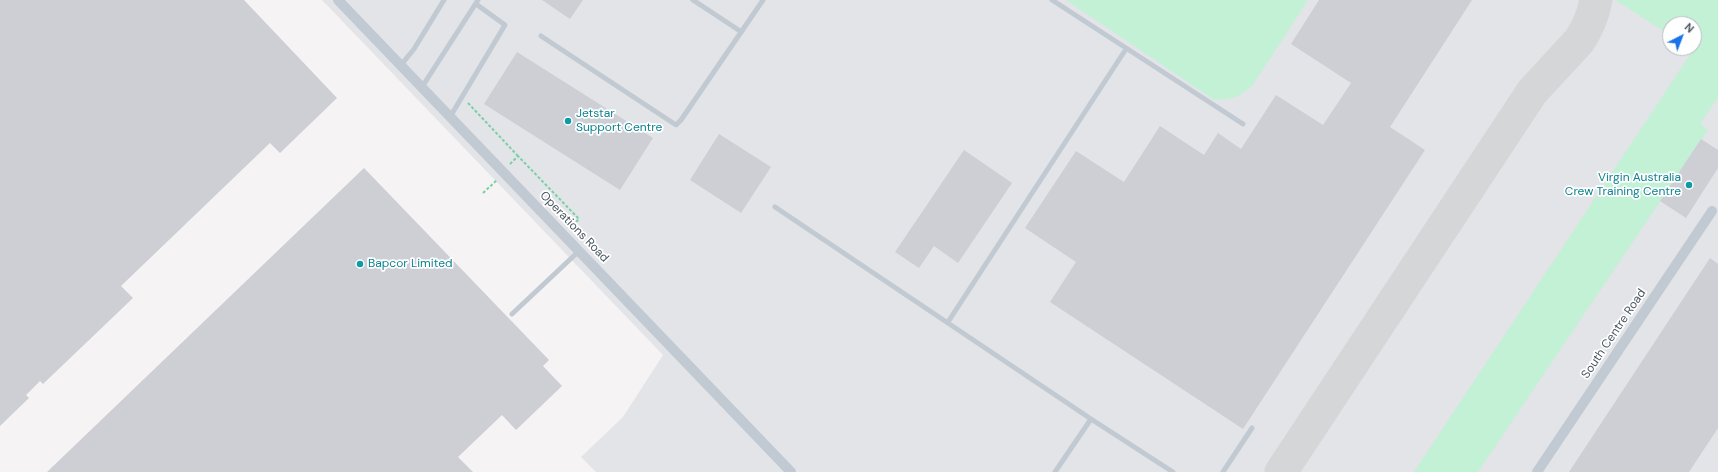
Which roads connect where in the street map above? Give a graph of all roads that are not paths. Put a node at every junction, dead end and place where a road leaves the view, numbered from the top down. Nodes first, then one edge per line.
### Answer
1 (338, 0) edge
2 (444, 0) edge
3 (693, 0) edge
4 (763, 0) edge
5 (1052, 0) edge
6 (477, 2) edge
7 (740, 31) junction
8 (541, 36) dead end
9 (1126, 49) junction
10 (401, 65) junction
11 (422, 87) junction
12 (450, 116) junction
13 (1243, 124) dead end
14 (775, 207) dead end
15 (1712, 211) dead end
16 (579, 251) junction
17 (512, 314) dead end
18 (948, 322) junction
19 (1091, 419) junction
20 (1252, 428) dead end
21 (790, 472) edge
22 (1055, 472) edge
23 (1173, 472) edge
24 (1223, 472) edge
25 (1537, 472) edge

1 - 10 street, Operations Road
2 - 10 lane
3 - 7 lane
4 - 7 lane
5 - 9 lane
6 - 11 lane
6 - 12 lane
7 - 8 lane
9 - 13 lane
9 - 18 lane
10 - 11 street, Operations Road
11 - 12 street, Operations Road
12 - 16 street, Operations Road
14 - 18 lane
15 - 25 street, South Centre Road
16 - 17 lane
16 - 21 street, Operations Road
18 - 19 lane
19 - 22 lane
19 - 23 lane
20 - 24 lane

